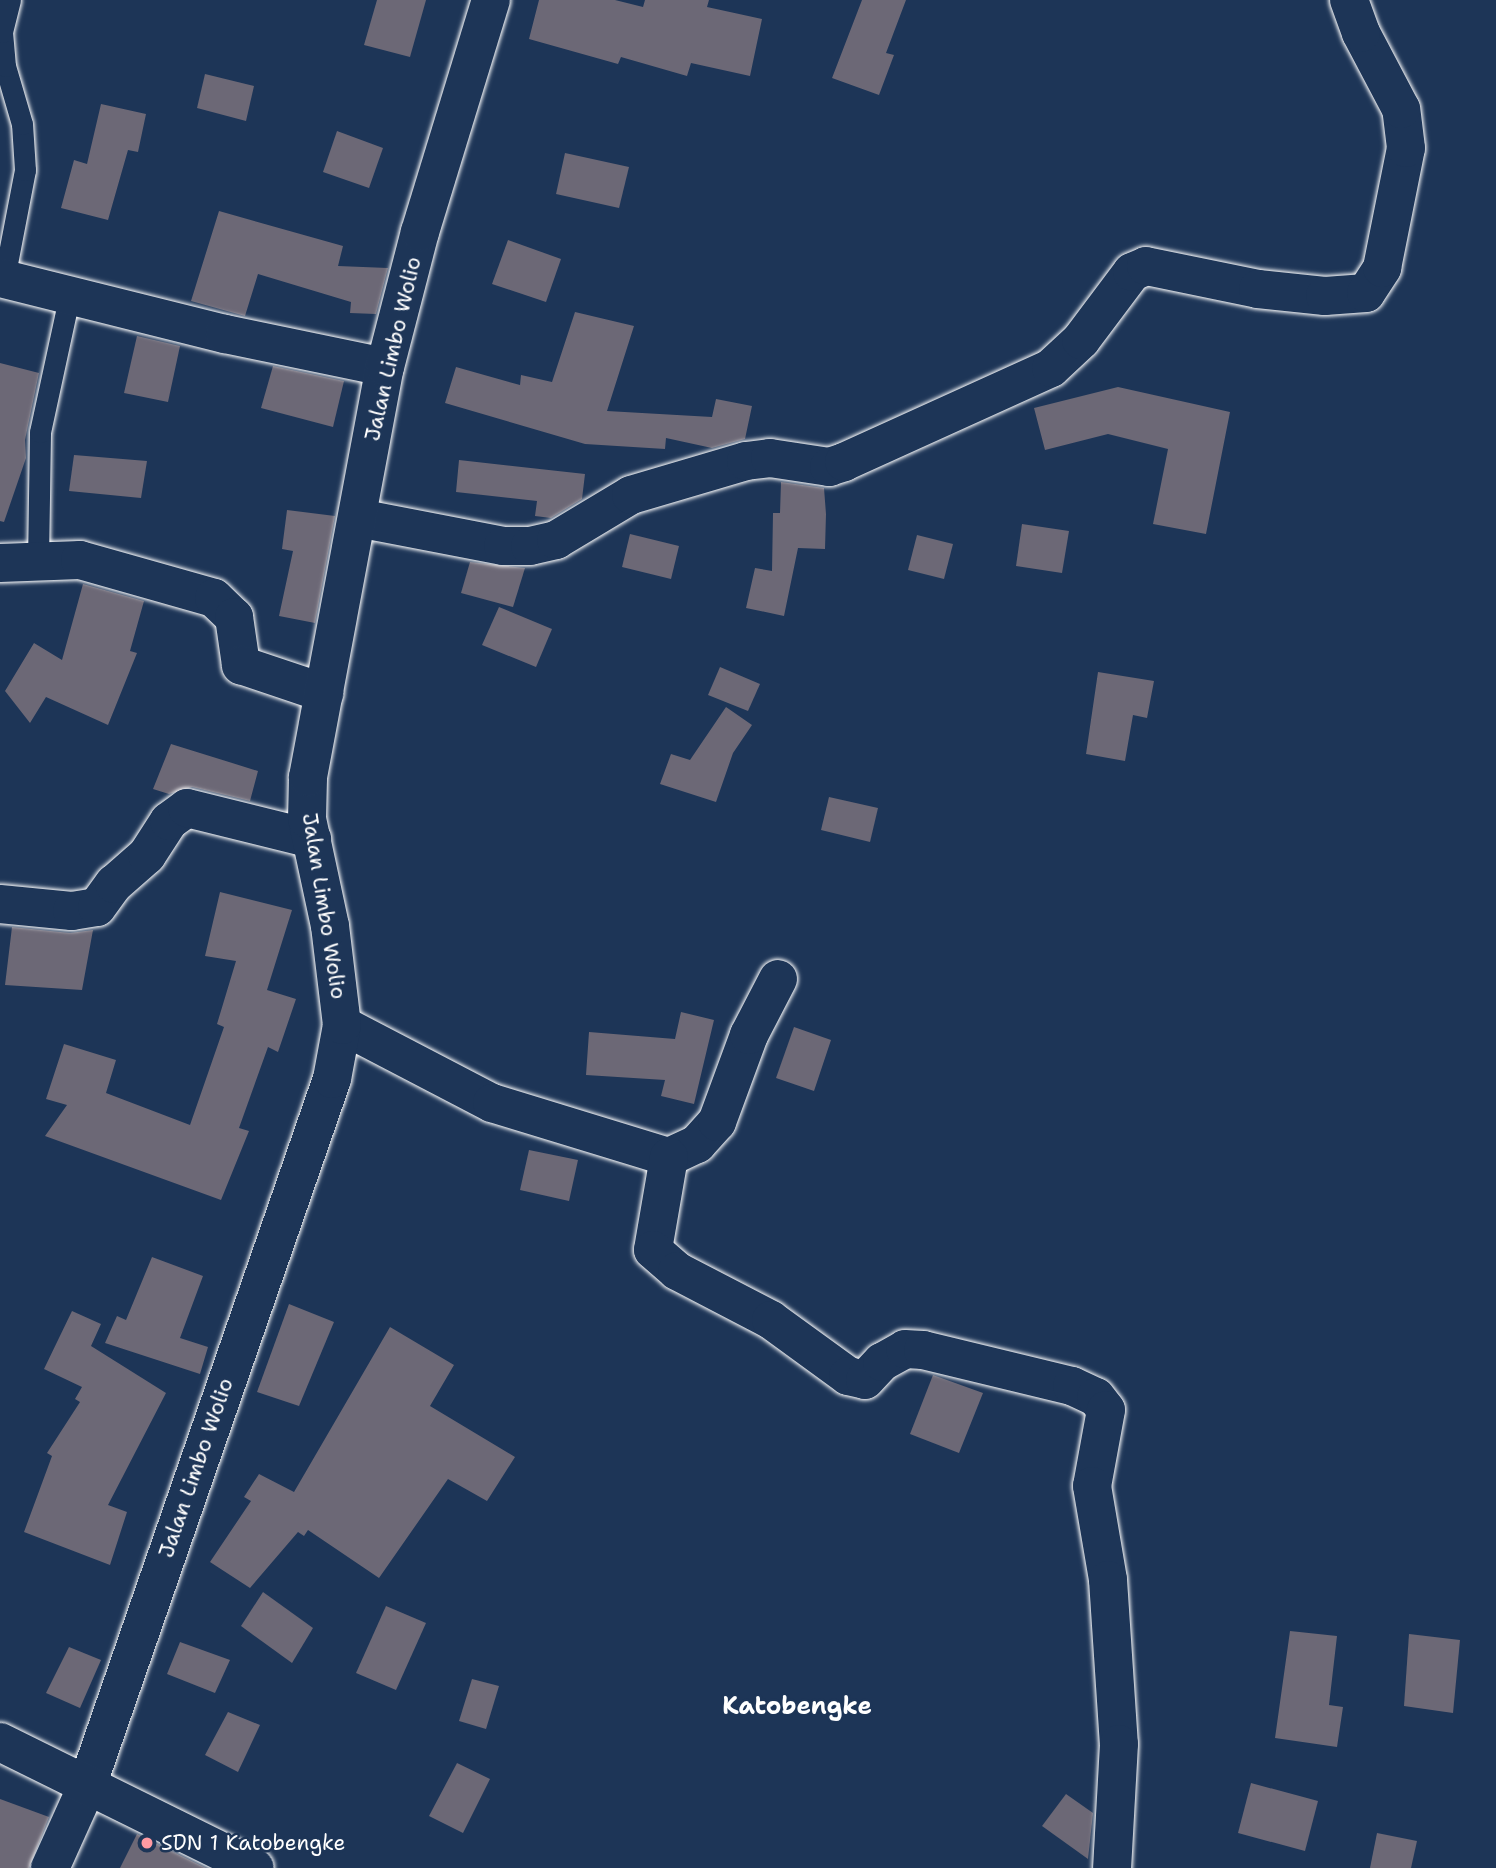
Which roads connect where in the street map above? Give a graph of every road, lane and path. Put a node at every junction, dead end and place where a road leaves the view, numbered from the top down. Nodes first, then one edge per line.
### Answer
1 (10, 0) edge
2 (491, 0) edge
3 (1349, 0) edge
4 (2, 278) edge
5 (69, 298) junction
6 (384, 367) junction
7 (358, 518) junction
8 (38, 561) junction
9 (0, 563) edge
10 (324, 692) junction
11 (312, 839) junction
12 (0, 904) edge
13 (778, 979) dead end
14 (342, 1025) junction
15 (669, 1157) junction
16 (0, 1742) edge
17 (87, 1786) junction
18 (50, 1868) edge
19 (255, 1868) edge
20 (1112, 1868) edge

1 - 4 lane
2 - 6 street, Jalan Limbo Wolio
3 - 7 street
4 - 5 street
5 - 6 street
5 - 8 lane
6 - 7 street, Jalan Limbo Wolio
7 - 10 street, Jalan Limbo Wolio
8 - 9 street
8 - 10 street
10 - 11 street, Jalan Limbo Wolio
11 - 12 street
11 - 14 street, Jalan Limbo Wolio
13 - 15 street
14 - 15 street
14 - 17 street, Jalan Limbo Wolio
15 - 20 street
16 - 17 street
17 - 18 street, Jalan Limbo Wolio
17 - 19 street

